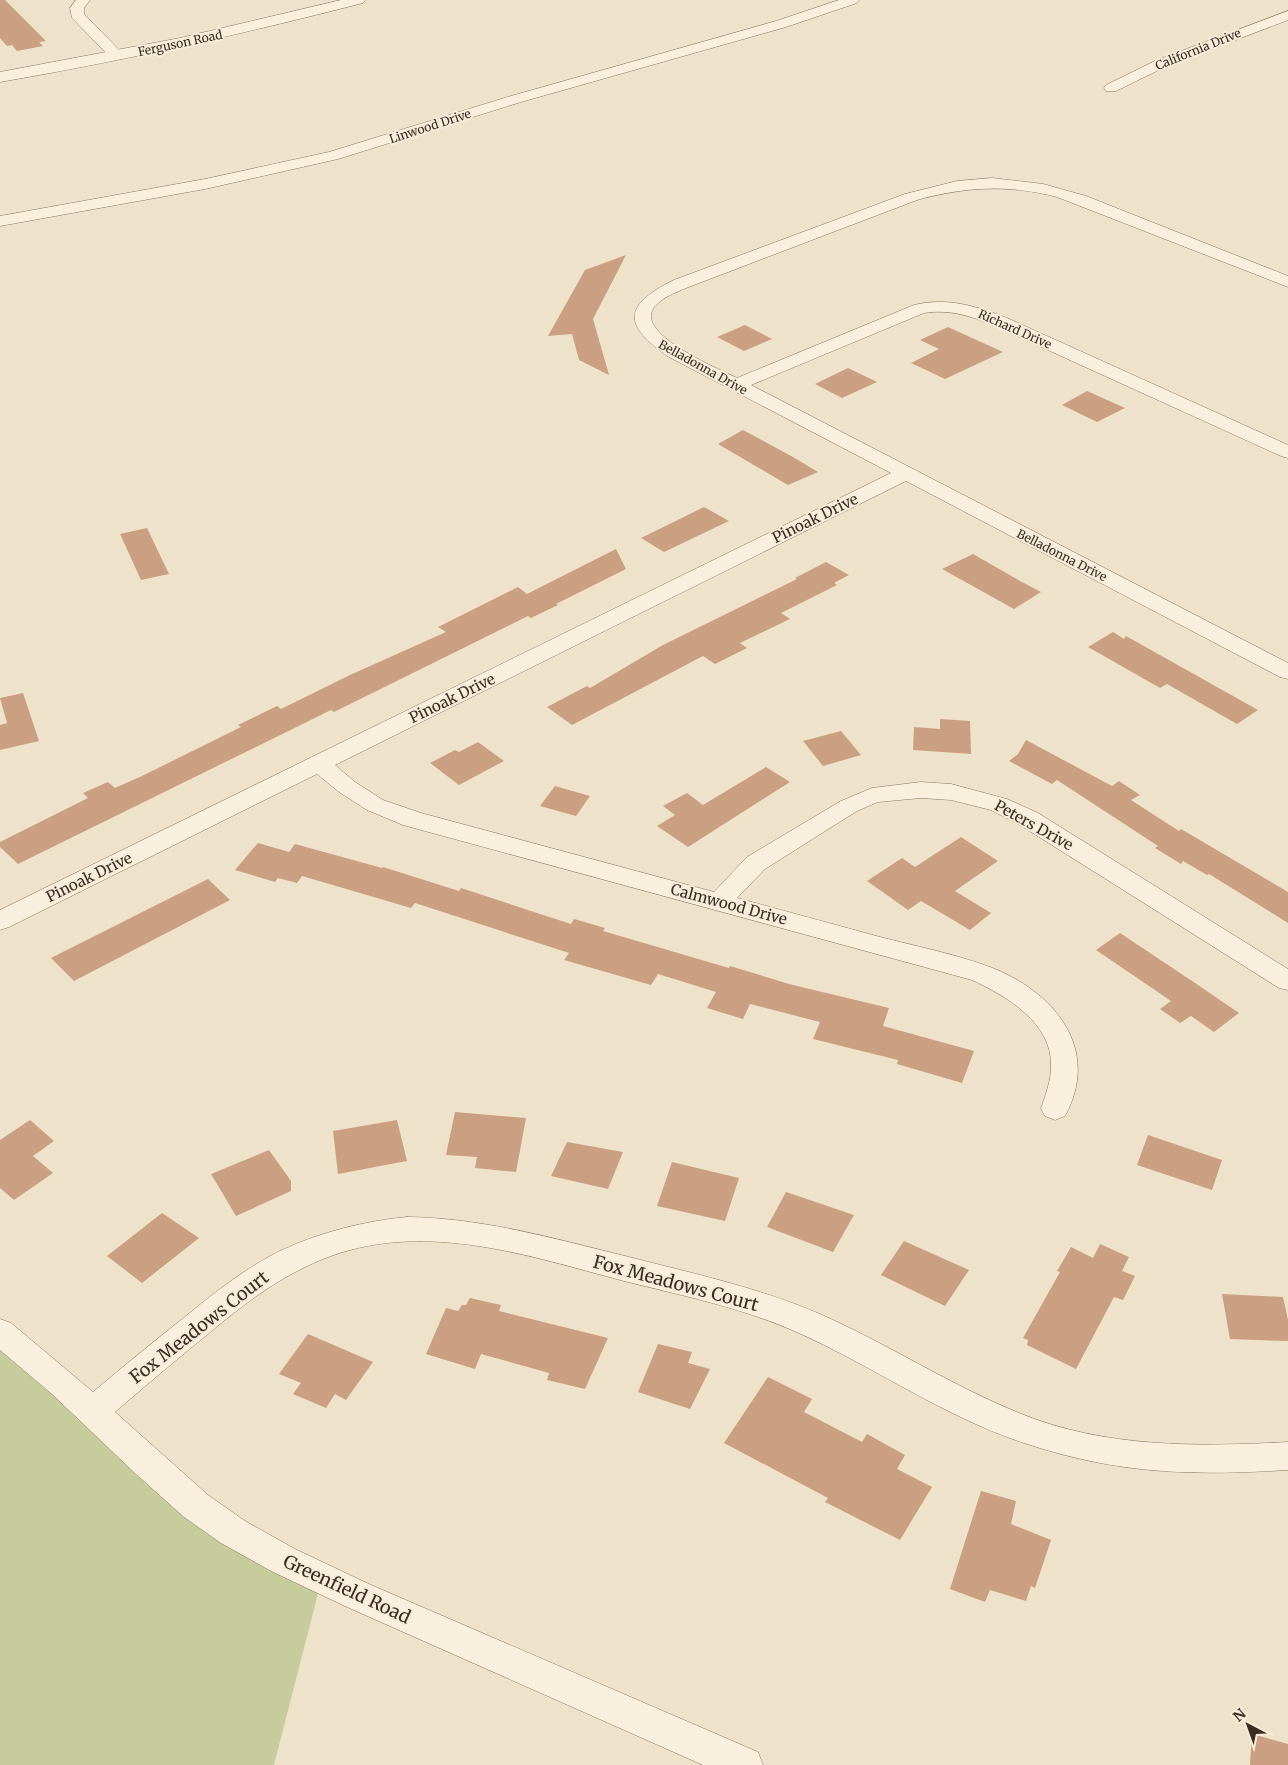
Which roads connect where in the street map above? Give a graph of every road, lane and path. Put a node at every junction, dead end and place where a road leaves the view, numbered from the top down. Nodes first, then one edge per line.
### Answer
1 (84, 0) edge
2 (358, 0) edge
3 (852, 0) edge
4 (1288, 14) edge
5 (117, 56) junction
6 (0, 77) edge
7 (1111, 88) dead end
8 (0, 221) edge
9 (1288, 282) edge
10 (735, 385) junction
11 (1288, 452) edge
12 (904, 474) junction
13 (1288, 672) edge
14 (320, 764) junction
15 (720, 902) junction
16 (0, 921) edge
17 (1288, 981) edge
18 (1055, 1109) dead end
19 (0, 1332) edge
20 (93, 1411) junction
21 (1288, 1456) edge
22 (745, 1765) edge

1 - 5 street
2 - 5 street, Ferguson Road
3 - 8 street, Linwood Drive
4 - 7 street, California Drive
5 - 6 street, Ferguson Road
9 - 10 street, Belladonna Drive
10 - 11 street, Richard Drive
10 - 12 street, Belladonna Drive
12 - 13 street, Belladonna Drive
12 - 14 street, Pinoak Drive
14 - 15 street, Calmwood Drive
14 - 16 street, Pinoak Drive
15 - 17 street, Peters Drive
15 - 18 street, Calmwood Drive
19 - 20 street, Greenfield Road
20 - 21 street, Fox Meadows Court
20 - 22 street, Greenfield Road

